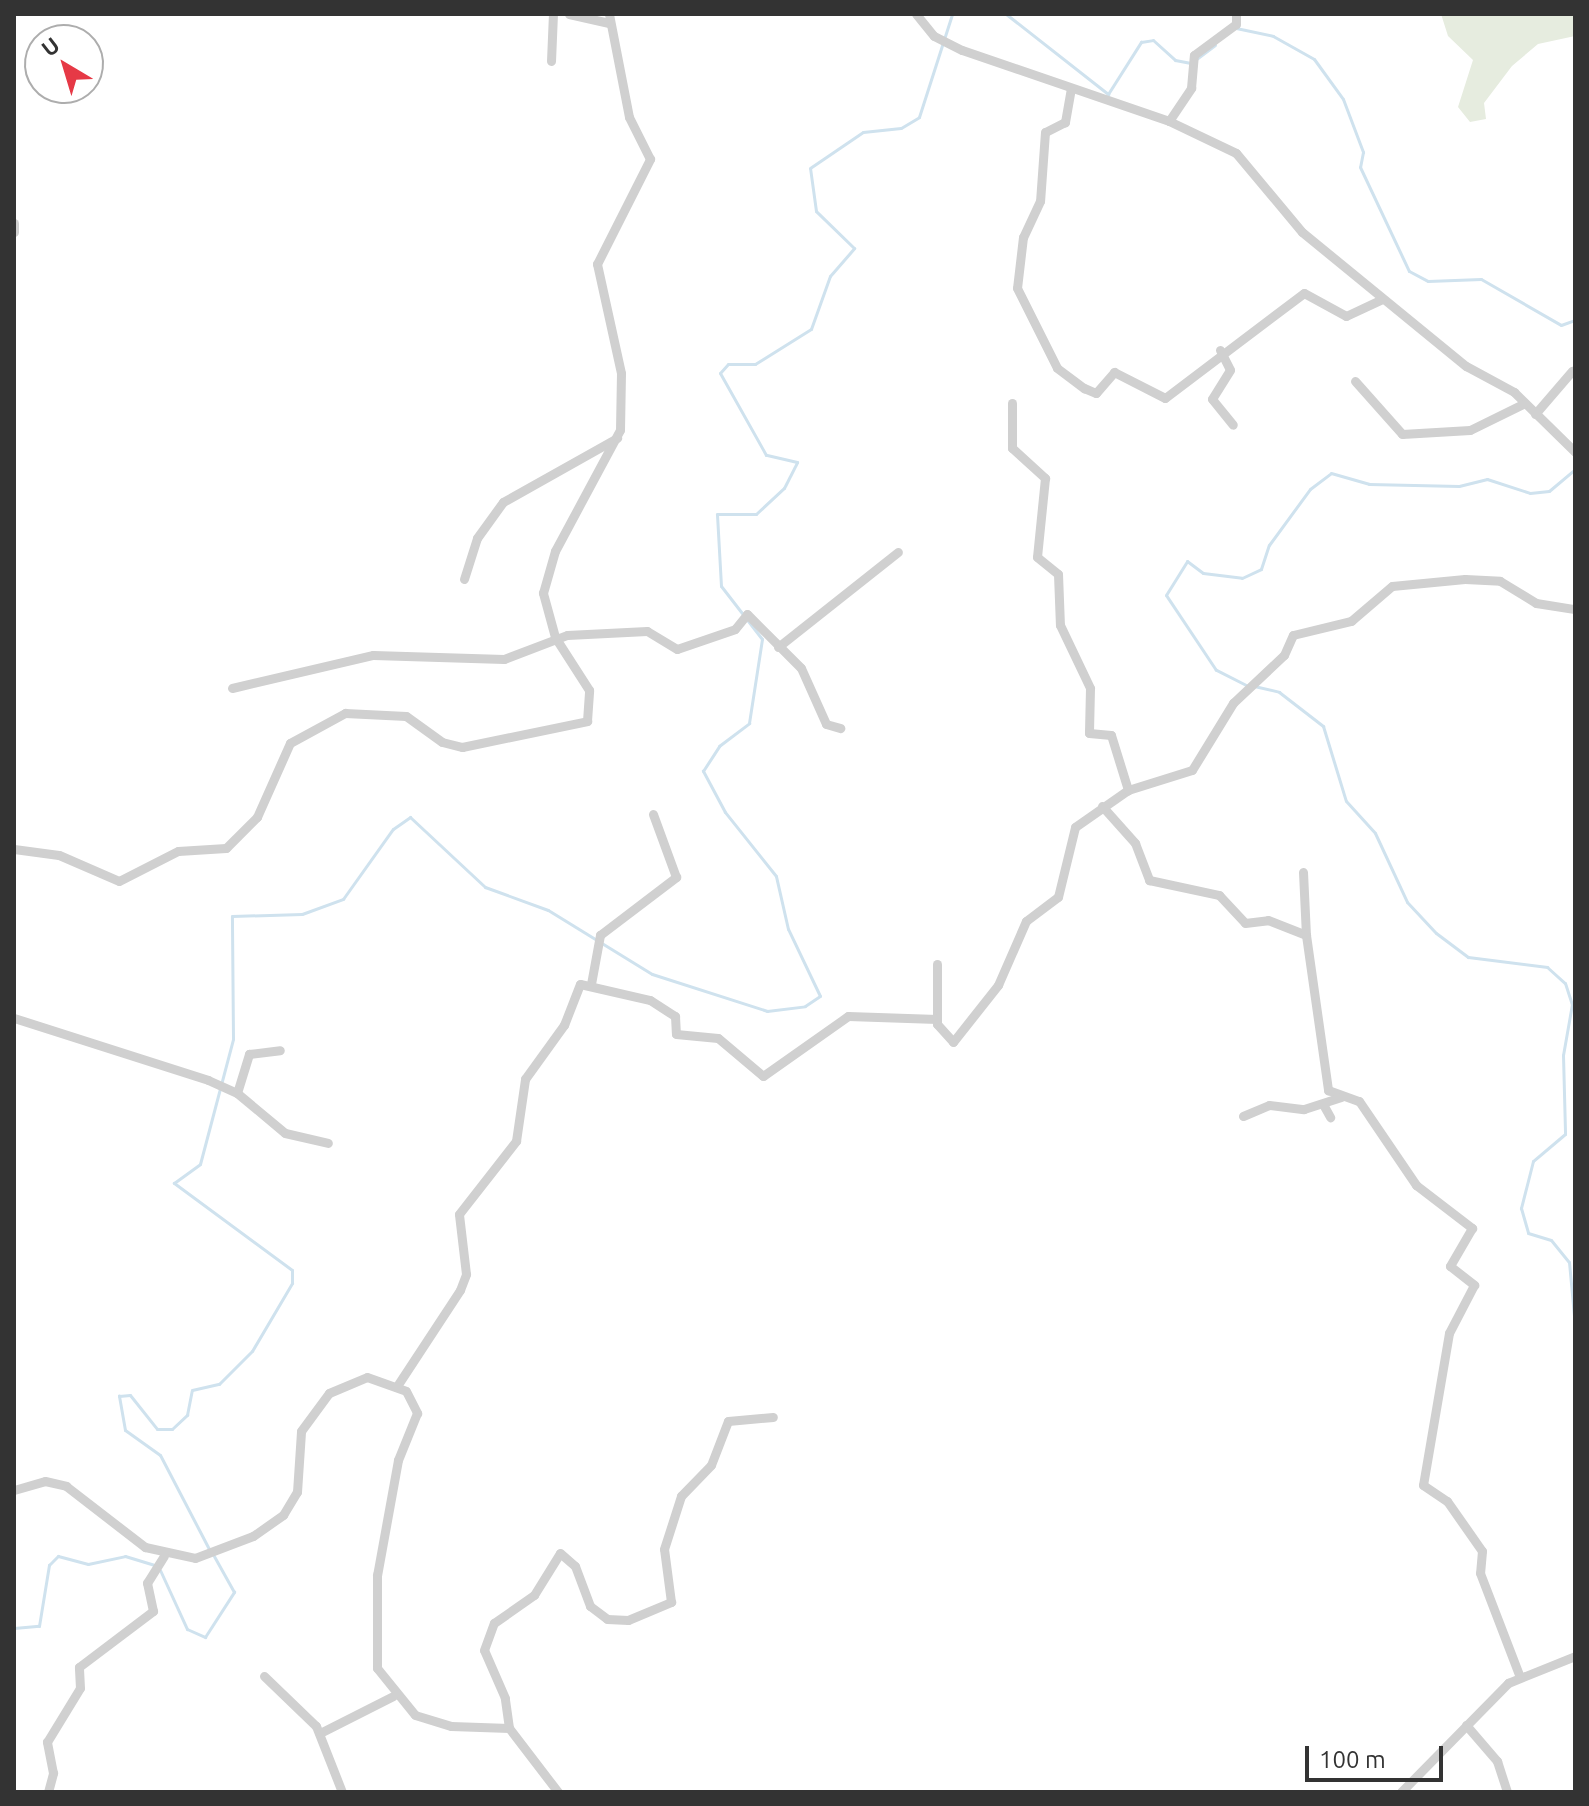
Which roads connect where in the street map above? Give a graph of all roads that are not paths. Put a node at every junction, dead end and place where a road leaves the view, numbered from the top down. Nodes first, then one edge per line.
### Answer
1 (553, 14) edge
2 (569, 14) edge
3 (916, 14) edge
4 (1236, 14) edge
5 (609, 18) edge
6 (551, 61) dead end
7 (1071, 88) junction
8 (1169, 121) junction
9 (14, 223) edge
10 (14, 232) edge
11 (1381, 300) junction
12 (1220, 350) junction
13 (1572, 371) dead end
14 (1355, 381) dead end
15 (1012, 403) dead end
16 (1525, 403) junction
17 (1535, 414) junction
18 (1233, 425) dead end
19 (617, 438) junction
20 (1575, 452) edge
21 (898, 552) dead end
22 (464, 579) dead end
23 (1575, 609) edge
24 (555, 637) junction
25 (778, 647) junction
26 (232, 688) dead end
27 (840, 728) dead end
28 (1128, 790) junction
29 (1102, 806) junction
30 (653, 814) dead end
31 (14, 849) edge
32 (1303, 872) dead end
33 (1306, 935) junction
34 (937, 964) dead end
35 (591, 984) junction
36 (14, 1018) edge
37 (937, 1019) junction
38 (280, 1050) dead end
39 (237, 1093) junction
40 (1344, 1095) junction
41 (1324, 1106) junction
42 (1243, 1116) dead end
43 (1330, 1117) dead end
44 (328, 1143) dead end
45 (397, 1386) junction
46 (773, 1417) dead end
47 (14, 1490) edge
48 (164, 1556) junction
49 (1575, 1656) edge
50 (264, 1676) dead end
51 (1520, 1677) junction
52 (393, 1696) junction
53 (1466, 1725) junction
54 (509, 1728) junction
55 (320, 1733) junction
56 (48, 1792) edge
57 (342, 1792) edge
58 (558, 1792) edge
59 (1401, 1792) edge
60 (1507, 1792) edge

1 - 6 street
2 - 5 street
3 - 7 street
4 - 8 street
5 - 19 street
7 - 8 street
7 - 12 street
8 - 11 street
9 - 10 street
11 - 12 street
11 - 16 street
12 - 18 street
13 - 17 street
14 - 16 street
15 - 28 street
16 - 17 street
17 - 20 street
19 - 22 street
19 - 24 street
21 - 25 street
23 - 28 street
24 - 25 street
24 - 26 street
24 - 31 street
25 - 27 street
28 - 29 street
29 - 33 street
29 - 37 street
30 - 35 street
32 - 33 street
33 - 40 street
34 - 37 street
35 - 37 street
35 - 45 street
36 - 39 street
38 - 39 street
39 - 44 street
40 - 41 street
40 - 51 street
41 - 42 street
41 - 43 street
45 - 48 street
45 - 52 street
46 - 54 street
47 - 48 street
48 - 56 street
49 - 51 street
50 - 55 street
51 - 53 street
52 - 54 street
52 - 55 street
53 - 59 street
53 - 60 street
54 - 58 street
55 - 57 street

